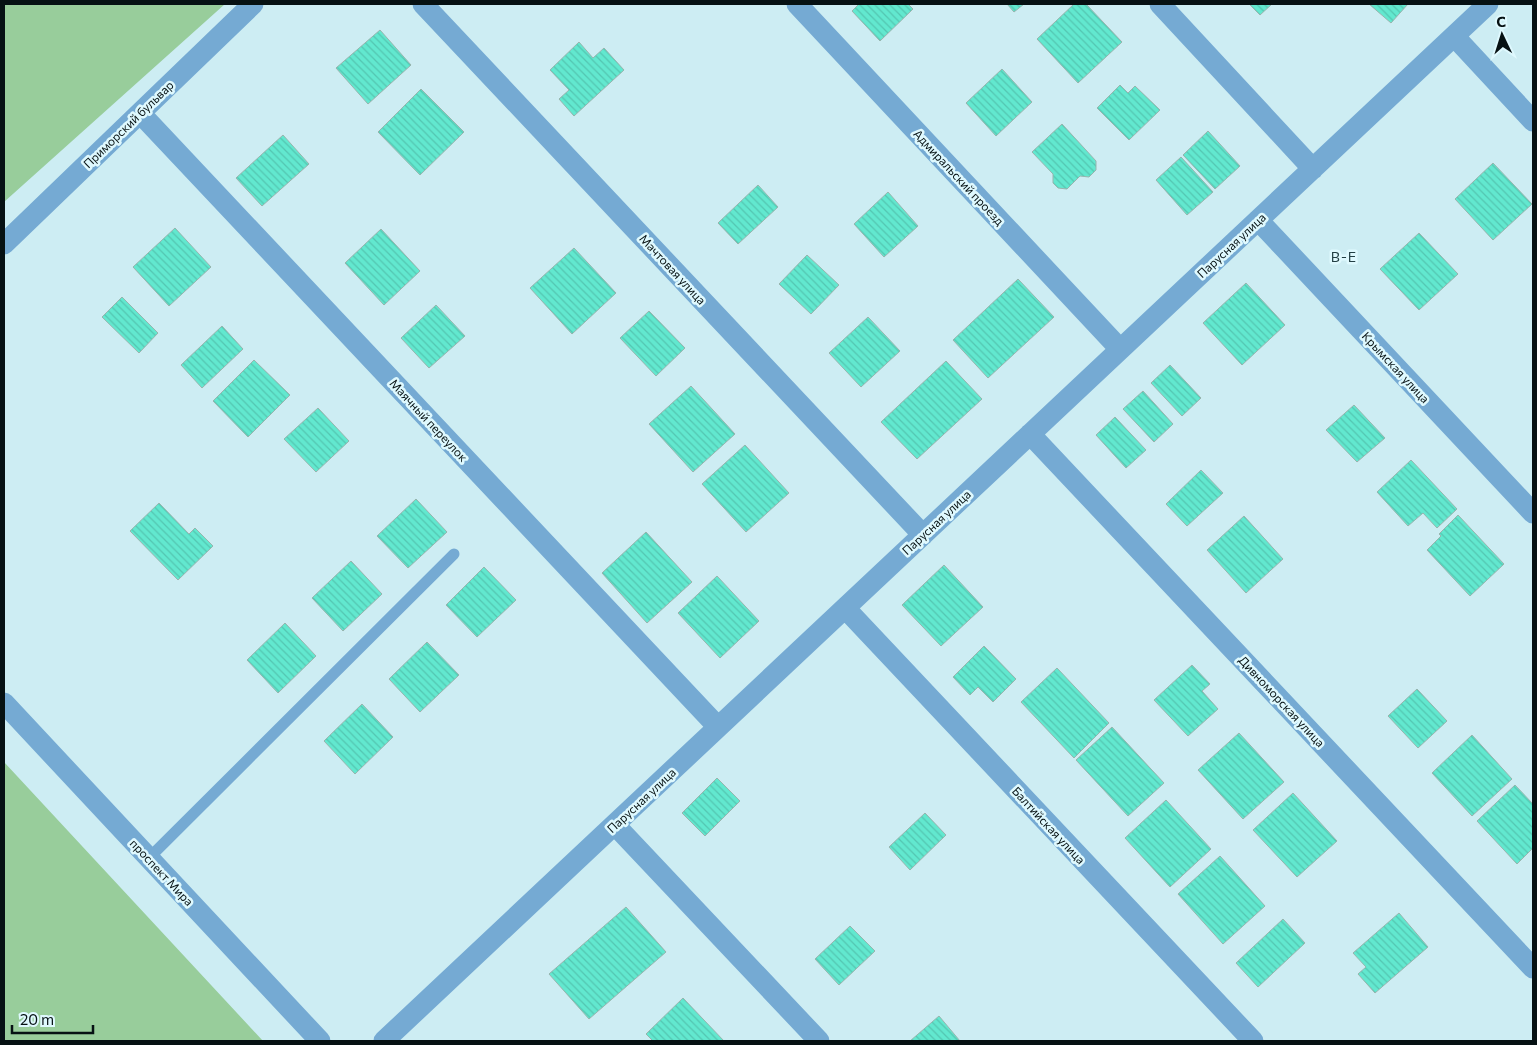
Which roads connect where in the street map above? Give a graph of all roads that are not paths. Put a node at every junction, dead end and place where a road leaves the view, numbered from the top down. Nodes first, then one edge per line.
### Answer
1 (253, 4) edge
2 (423, 4) edge
3 (798, 4) edge
4 (1160, 4) edge
5 (1488, 4) edge
6 (1454, 36) junction
7 (140, 113) junction
8 (1533, 121) edge
9 (1313, 169) junction
10 (1258, 220) junction
11 (4, 244) edge
12 (1120, 350) junction
13 (1030, 434) junction
14 (1533, 513) edge
15 (923, 534) junction
16 (454, 554) dead end
17 (845, 608) junction
18 (4, 703) edge
19 (718, 727) junction
20 (615, 825) junction
21 (148, 858) junction
22 (1533, 968) edge
23 (320, 1041) edge
24 (384, 1041) edge
25 (819, 1041) edge
26 (1253, 1041) edge

1 - 7 street, Приморский бульвар
2 - 15 street, Мачтовая улица
3 - 12 street, Адмиральский проезд
4 - 9 street
5 - 6 street, Парусная улица
6 - 8 street
6 - 9 street, Парусная улица
7 - 11 street, Приморский бульвар
7 - 19 street, Маячный переулок
9 - 10 street, Парусная улица
10 - 12 street, Парусная улица
10 - 14 street, Крымская улица
12 - 13 street, Парусная улица
13 - 15 street, Парусная улица
13 - 22 street, Дивноморская улица
15 - 17 street, Парусная улица
16 - 21 lane
17 - 19 street, Парусная улица
17 - 26 street, Балтийская улица
18 - 21 street, проспект Мира
19 - 20 street, Парусная улица
20 - 24 street, Парусная улица
20 - 25 street
21 - 23 street, проспект Мира

